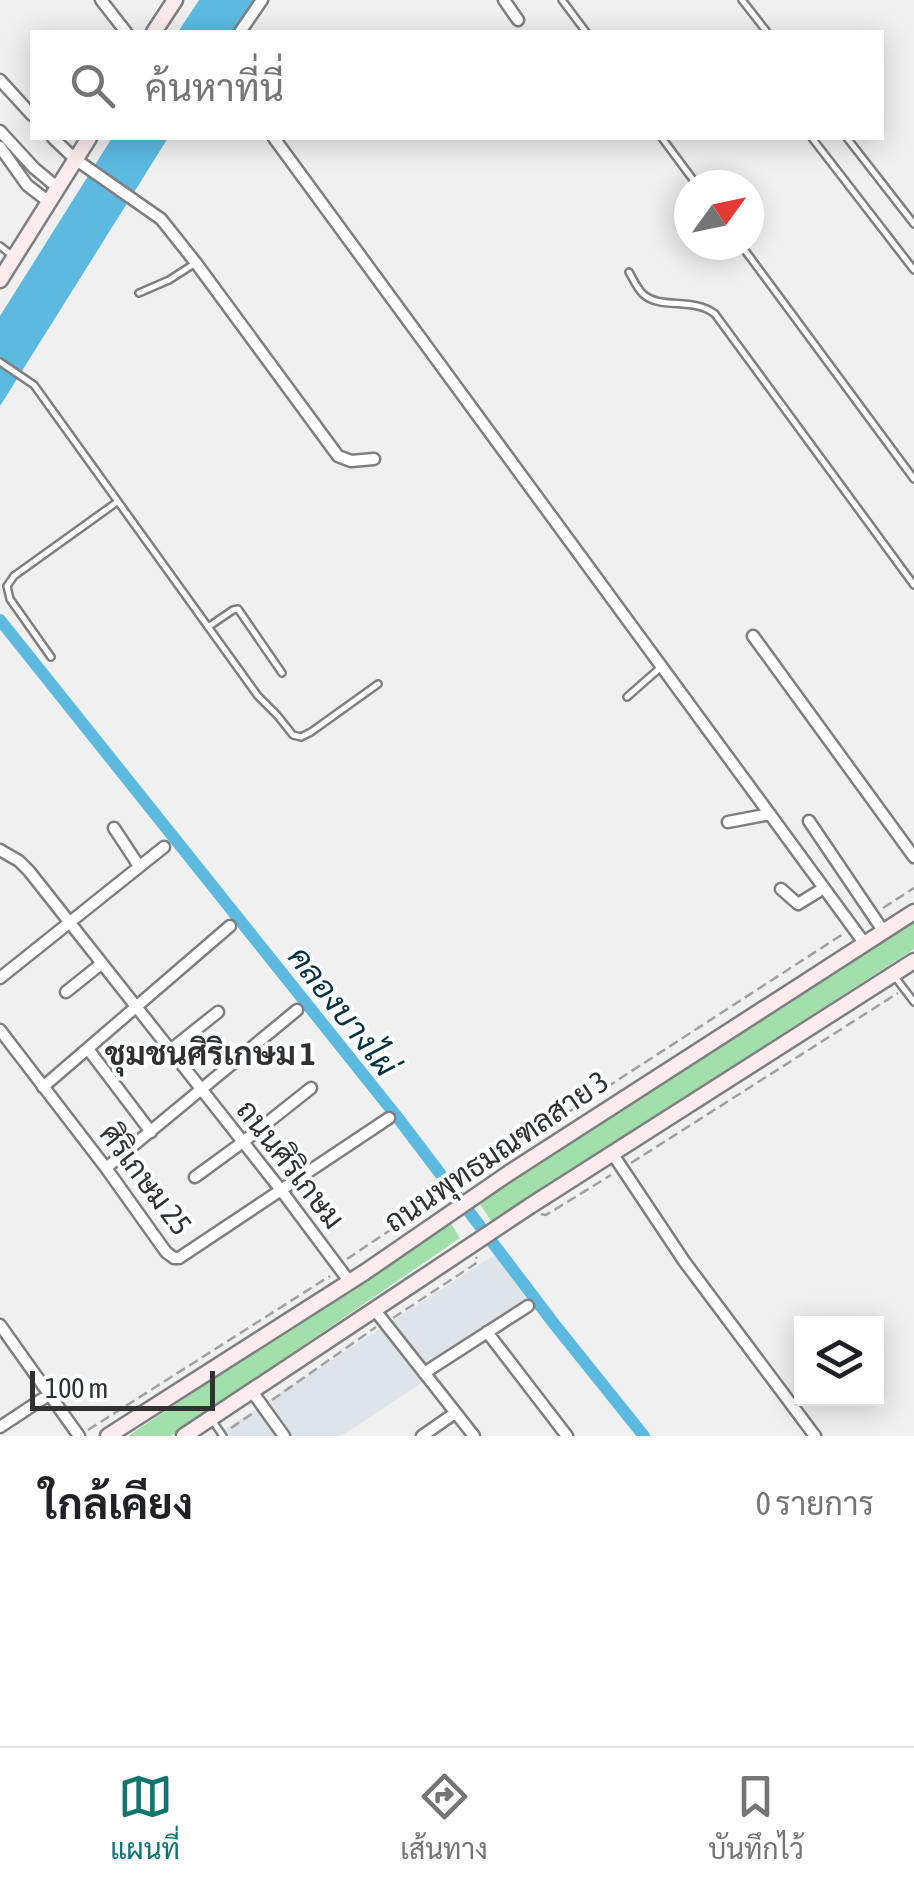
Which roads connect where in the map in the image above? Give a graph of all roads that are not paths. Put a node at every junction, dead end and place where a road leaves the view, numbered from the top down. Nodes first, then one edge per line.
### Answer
1 (101, 0) edge
2 (175, 0) edge
3 (262, 0) edge
4 (504, 0) edge
5 (562, 0) edge
6 (742, 0) edge
7 (518, 20) dead end
8 (124, 30) edge
9 (155, 30) edge
10 (241, 30) edge
11 (584, 30) edge
12 (765, 30) edge
13 (0, 80) edge
14 (30, 113) edge
15 (0, 130) edge
16 (55, 140) edge
17 (88, 140) edge
18 (275, 140) edge
19 (666, 140) edge
20 (814, 140) edge
21 (850, 140) edge
22 (0, 147) edge
23 (76, 159) junction
24 (687, 170) edge
25 (53, 195) junction
26 (914, 224) edge
27 (0, 246) edge
28 (14, 257) junction
29 (752, 260) edge
30 (196, 263) junction
31 (914, 270) edge
32 (629, 272) dead end
33 (0, 280) edge
34 (139, 293) dead end
35 (0, 362) edge
36 (374, 459) dead end
37 (914, 479) edge
38 (117, 502) junction
39 (914, 585) edge
40 (208, 627) junction
41 (754, 636) dead end
42 (50, 656) dead end
43 (662, 666) junction
44 (282, 672) dead end
45 (378, 684) dead end
46 (628, 697) dead end
47 (770, 814) junction
48 (809, 820) dead end
49 (728, 822) dead end
50 (114, 828) dead end
51 (164, 846) dead end
52 (0, 850) edge
53 (914, 857) edge
54 (140, 866) junction
55 (842, 868) junction
56 (823, 886) junction
57 (781, 889) dead end
58 (914, 912) edge
59 (68, 922) junction
60 (230, 926) dead end
61 (884, 932) junction
62 (865, 944) junction
63 (101, 964) junction
64 (912, 966) edge
65 (893, 974) junction
66 (0, 978) edge
67 (66, 992) dead end
68 (914, 1002) edge
69 (135, 1007) junction
70 (297, 1010) dead end
71 (218, 1012) dead end
72 (0, 1030) edge
73 (88, 1049) junction
74 (170, 1051) junction
75 (43, 1087) junction
76 (311, 1088) dead end
77 (202, 1090) junction
78 (388, 1118) dead end
79 (150, 1132) junction
80 (243, 1142) junction
81 (612, 1153) junction
82 (106, 1168) junction
83 (195, 1176) dead end
84 (281, 1190) junction
85 (349, 1282) junction
86 (528, 1306) dead end
87 (374, 1308) junction
88 (0, 1324) edge
89 (487, 1332) junction
90 (424, 1373) junction
91 (251, 1390) junction
92 (50, 1394) junction
93 (456, 1412) junction
94 (210, 1417) junction
95 (0, 1427) edge
96 (222, 1435) edge
97 (79, 1436) edge
98 (108, 1436) edge
99 (184, 1436) edge
100 (284, 1436) edge
101 (422, 1436) edge
102 (474, 1436) edge
103 (567, 1436) edge
104 (814, 1436) edge

1 - 8 street
2 - 9 main road
3 - 10 street
4 - 7 street
5 - 11 lane
6 - 12 lane
13 - 14 street
15 - 25 street
16 - 23 street
17 - 23 main road
18 - 43 street
19 - 24 lane
20 - 31 lane
21 - 26 lane
22 - 25 street
23 - 25 main road
23 - 30 street
25 - 28 main road
27 - 28 lane
28 - 33 main road
29 - 37 lane
30 - 34 lane
30 - 36 street
32 - 39 lane
35 - 38 lane
38 - 40 lane
38 - 42 lane
40 - 44 lane
40 - 45 lane
41 - 53 street
43 - 46 lane
43 - 47 street
47 - 49 street
47 - 56 street
48 - 55 street
50 - 54 street
51 - 54 street
52 - 59 street, ถนนศิริเกษม
54 - 59 street
55 - 56 street
55 - 61 street
56 - 57 street
56 - 62 street
58 - 61 main road, ถนนพุทธมณฑลสาย 3
59 - 63 street, ถนนศิริเกษม
59 - 66 street
60 - 69 street
61 - 62 main road, ถนนพุทธมณฑลสาย 3
62 - 85 main road, ถนนพุทธมณฑลสาย 3, bridge
63 - 67 street
63 - 69 street, ถนนศิริเกษม
64 - 65 main road
65 - 68 lane
65 - 81 main road
69 - 73 street
69 - 74 street, ถนนศิริเกษม
70 - 77 street
71 - 74 street
72 - 75 street, ศิริเกษม 25
73 - 75 street
73 - 79 street
74 - 77 street, ถนนศิริเกษม
75 - 82 street, ศิริเกษม 25
76 - 80 street
77 - 79 street
77 - 80 street, ถนนศิริเกษม
78 - 84 street
79 - 82 street
80 - 83 street
80 - 84 street, ถนนศิริเกษม
81 - 87 main road, bridge
81 - 104 street
82 - 84 street, ศิริเกษม 25
84 - 85 street, ถนนศิริเกษม
85 - 98 main road, ถนนพุทธมณฑลสาย 3
86 - 89 street
87 - 90 street
87 - 91 main road
88 - 92 street
89 - 90 street
89 - 103 street
90 - 93 street
91 - 94 main road
91 - 100 street
92 - 95 street
92 - 97 street
93 - 101 street
93 - 102 street
94 - 96 lane
94 - 99 main road

